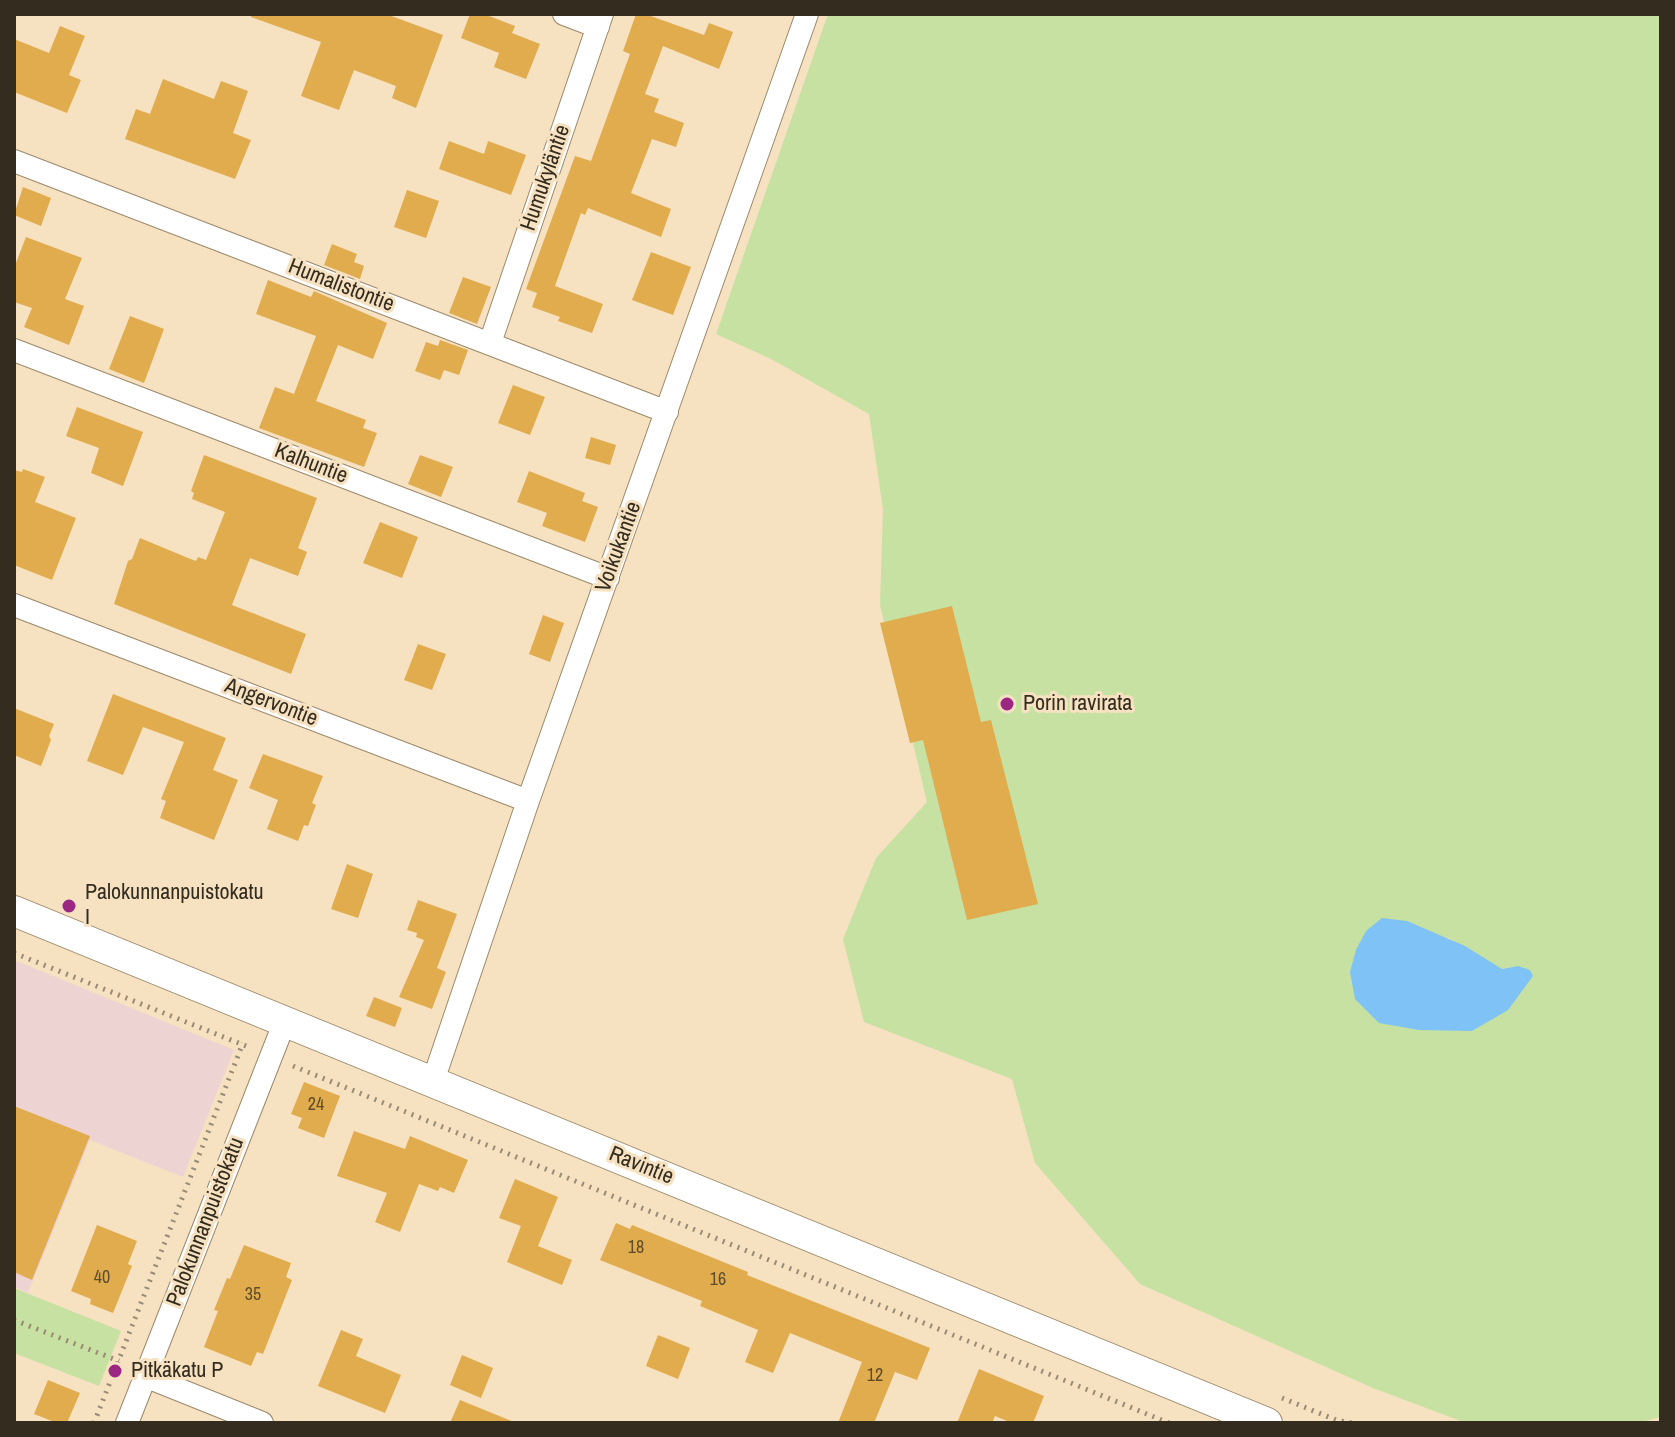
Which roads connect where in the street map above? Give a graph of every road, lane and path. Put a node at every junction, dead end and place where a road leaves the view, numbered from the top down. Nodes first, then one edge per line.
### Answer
1 (564, 14) edge
2 (807, 14) edge
3 (600, 20) edge
4 (14, 161) edge
5 (490, 343) junction
6 (14, 350) edge
7 (667, 412) junction
8 (608, 578) junction
9 (14, 605) edge
10 (528, 801) junction
11 (14, 911) edge
12 (14, 953) edge
13 (257, 1010) junction
14 (285, 1021) junction
15 (243, 1044) junction
16 (270, 1057) junction
17 (433, 1081) junction
18 (14, 1320) edge
19 (119, 1361) junction
20 (145, 1376) junction
21 (94, 1423) edge
22 (127, 1423) edge
23 (262, 1423) edge
24 (1169, 1423) edge
25 (1267, 1423) edge

1 - 3 street
2 - 7 street, Voikukantie
3 - 5 street, Humukyläntie
4 - 5 street, Humalistontie
5 - 7 street, Humalistontie
6 - 8 street, Kalhuntie
7 - 8 street, Voikukantie
8 - 10 street, Voikukantie
9 - 10 street, Angervontie
10 - 17 street, Voikukantie
11 - 13 main road, Ravintie
12 - 15 path
13 - 14 main road, Ravintie
13 - 15 path
14 - 16 street, Palokunnanpuistokatu
14 - 17 main road, Ravintie
15 - 16 path
15 - 19 path
16 - 20 street, Palokunnanpuistokatu
16 - 24 path
17 - 25 main road, Ravintie
18 - 19 path
19 - 21 path
20 - 22 street, Palokunnanpuistokatu
20 - 23 street

